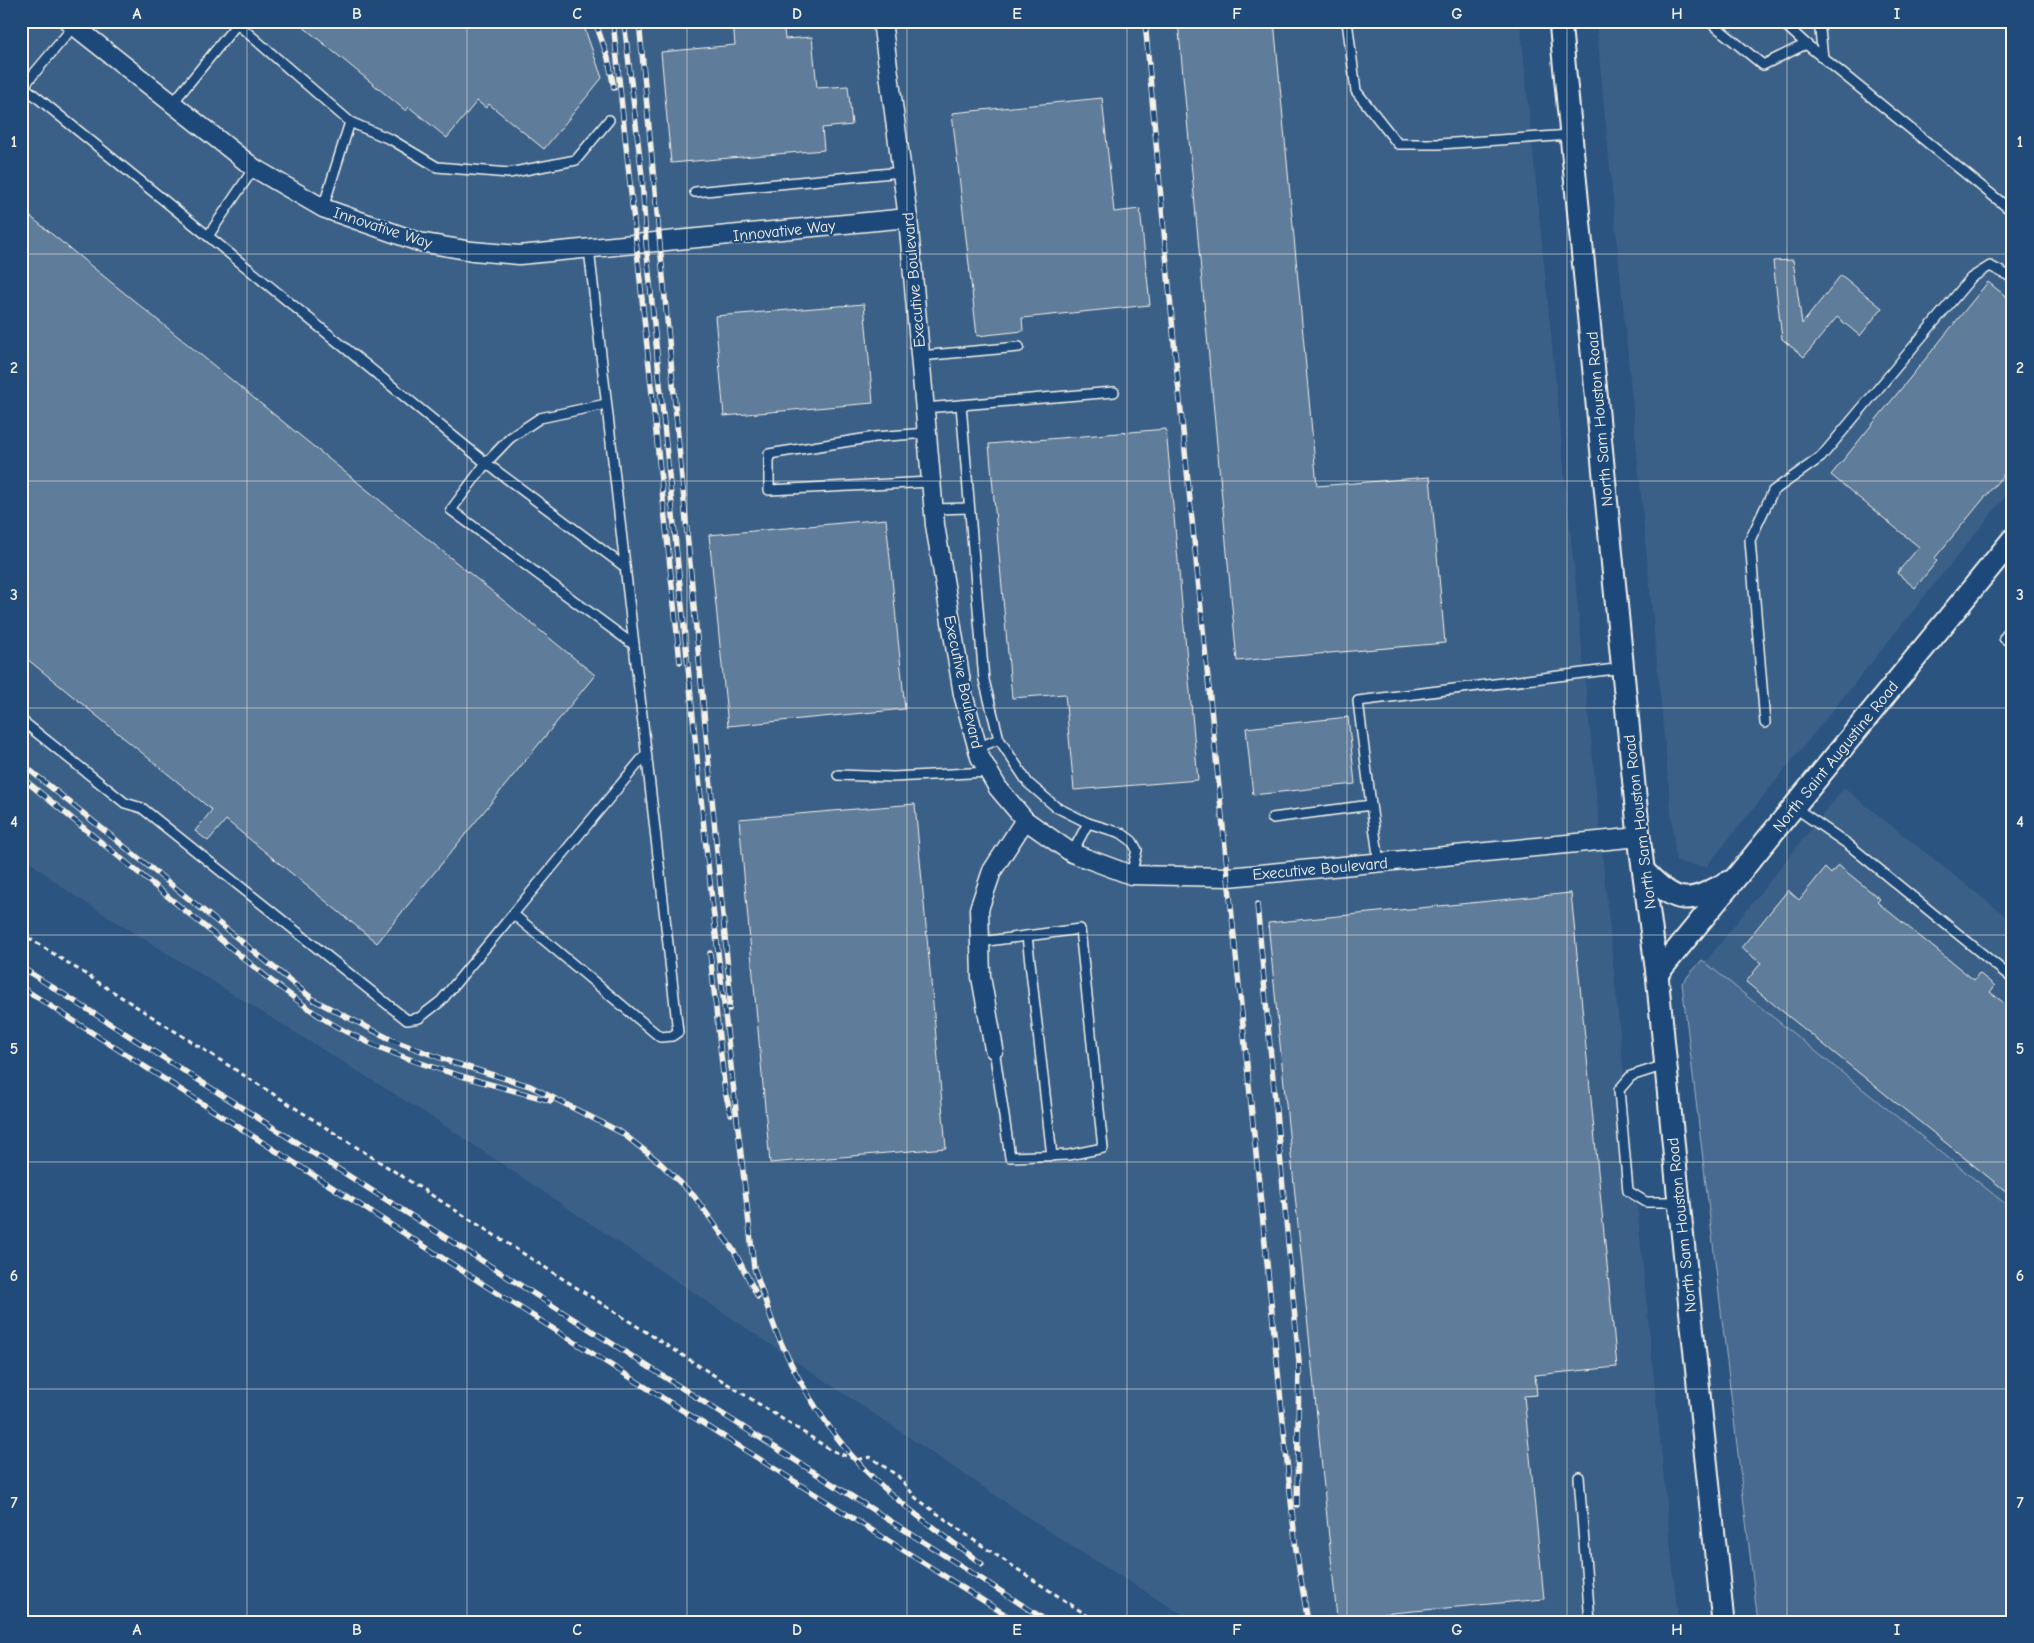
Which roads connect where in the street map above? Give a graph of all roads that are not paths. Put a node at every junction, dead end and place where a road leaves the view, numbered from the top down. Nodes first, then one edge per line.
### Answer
1 (882, 21) edge
2 (1347, 21) edge
3 (1560, 21) edge
4 (1708, 21) edge
5 (1781, 21) edge
6 (1819, 21) edge
7 (71, 23) edge
8 (235, 23) edge
9 (1806, 44) junction
10 (1822, 58) junction
11 (22, 87) edge
12 (172, 104) junction
13 (609, 120) dead end
14 (350, 122) junction
15 (1571, 135) junction
16 (254, 168) junction
17 (902, 172) junction
18 (695, 192) dead end
19 (323, 208) junction
20 (2013, 212) edge
21 (908, 218) junction
22 (208, 236) junction
23 (589, 249) junction
24 (2013, 278) edge
25 (1019, 347) dead end
26 (920, 356) junction
27 (1114, 392) dead end
28 (606, 404) junction
29 (961, 405) junction
30 (925, 408) junction
31 (927, 433) junction
32 (486, 463) junction
33 (931, 482) junction
34 (968, 508) junction
35 (934, 509) junction
36 (2013, 539) edge
37 (625, 567) junction
38 (2013, 627) edge
39 (2013, 644) edge
40 (634, 645) junction
41 (1622, 668) junction
42 (21, 720) edge
43 (1765, 723) dead end
44 (999, 739) junction
45 (977, 748) junction
46 (646, 754) junction
47 (989, 772) junction
48 (838, 774) dead end
49 (1371, 805) junction
50 (1794, 807) junction
51 (1272, 818) dead end
52 (1025, 820) junction
53 (1088, 823) junction
54 (1639, 837) junction
55 (1072, 853) junction
56 (1379, 862) junction
57 (1645, 872) junction
58 (1131, 875) junction
59 (1737, 877) junction
60 (513, 914) junction
61 (1027, 936) junction
62 (980, 942) junction
63 (1658, 974) junction
64 (2013, 979) edge
65 (994, 1049) joint
66 (1665, 1065) junction
67 (1052, 1156) junction
68 (1678, 1202) junction
69 (1579, 1477) dead end
70 (1590, 1622) edge
71 (1723, 1622) edge

1 - 17 street, Executive Boulevard
2 - 15 lane
3 - 15 street, North Sam Houston Road
4 - 9 lane
5 - 9 lane
6 - 10 lane
7 - 11 lane
7 - 12 street, Innovative Way
8 - 12 lane
8 - 14 lane
9 - 10 lane
10 - 20 lane
11 - 22 lane
12 - 16 street, Innovative Way
13 - 14 lane
14 - 19 lane
15 - 41 street, North Sam Houston Road
16 - 19 street, Innovative Way
16 - 22 lane
17 - 18 lane
17 - 21 street, Executive Boulevard
19 - 23 street, Innovative Way
21 - 23 street, Innovative Way
21 - 26 street, Executive Boulevard
22 - 32 lane
23 - 28 lane
24 - 43 lane
25 - 26 lane
26 - 30 street, Executive Boulevard
27 - 29 lane
28 - 32 lane
28 - 37 lane
29 - 30 lane
29 - 34 lane
30 - 31 street, Executive Boulevard
31 - 33 street, Executive Boulevard
31 - 33 lane
32 - 37 lane
32 - 40 lane
33 - 35 street, Executive Boulevard
34 - 35 lane
34 - 44 lane
35 - 45 street, Executive Boulevard
36 - 50 street, North Saint Augustine Road
37 - 40 lane
38 - 39 lane
40 - 46 lane
41 - 49 lane
41 - 54 street, North Sam Houston Road
42 - 60 lane
44 - 45 lane
44 - 53 lane
45 - 47 street, Executive Boulevard
46 - 60 lane
46 - 60 lane
47 - 48 lane
47 - 52 street, Executive Boulevard
49 - 51 lane
49 - 56 lane
50 - 59 street, North Saint Augustine Road
50 - 64 lane
52 - 55 street, Executive Boulevard
52 - 62 street
53 - 55 lane
53 - 58 lane
54 - 56 street, Executive Boulevard
54 - 57 street, North Sam Houston Road
55 - 58 street, Executive Boulevard
56 - 58 street, Executive Boulevard
57 - 59 street
57 - 63 street, North Sam Houston Road
59 - 63 street, North Saint Augustine Road
61 - 62 lane
61 - 67 lane
61 - 67 lane
62 - 65 street
63 - 66 street, North Sam Houston Road
65 - 67 lane
66 - 68 street, North Sam Houston Road
66 - 68 lane
68 - 71 street, North Sam Houston Road
69 - 70 lane

